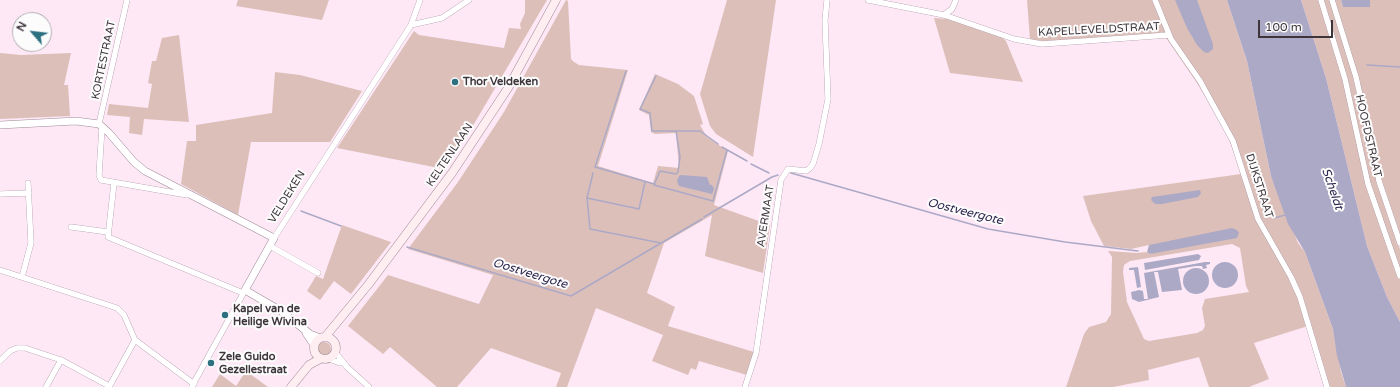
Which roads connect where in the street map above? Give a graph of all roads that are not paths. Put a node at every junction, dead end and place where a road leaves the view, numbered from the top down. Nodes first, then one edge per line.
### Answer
1 (126, 0) edge
2 (420, 0) edge
3 (469, 0) edge
4 (556, 0) edge
5 (827, 0) edge
6 (868, 0) edge
7 (956, 0) edge
8 (1155, 0) edge
9 (1321, 0) edge
10 (1332, 0) edge
11 (944, 15) junction
12 (411, 25) junction
13 (1168, 35) junction
14 (0, 125) edge
15 (100, 126) junction
16 (28, 183) dead end
17 (114, 183) junction
18 (29, 193) junction
19 (0, 194) edge
20 (192, 196) junction
21 (71, 227) dead end
22 (108, 232) junction
23 (274, 238) junction
24 (1400, 243) edge
25 (270, 246) junction
26 (0, 270) edge
27 (318, 273) dead end
28 (1400, 276) edge
29 (22, 277) junction
30 (244, 292) junction
31 (348, 312) junction
32 (302, 328) junction
33 (322, 338) junction
34 (135, 340) junction
35 (335, 343) junction
36 (314, 347) junction
37 (335, 352) junction
38 (324, 359) junction
39 (61, 360) junction
40 (0, 361) edge
41 (347, 367) junction
42 (300, 376) junction
43 (193, 385) edge
44 (109, 386) edge
45 (46, 387) edge
46 (292, 387) edge
47 (369, 387) edge
48 (745, 387) edge
49 (1326, 387) edge

1 - 15 street, KORTESTRAAT
2 - 12 street, VELDEKEN
3 - 12 street
4 - 31 main road, KELTENLAAN
5 - 48 street, AVERMAAT
6 - 11 street, KAPELLEVELDSTRAAT
7 - 11 street
8 - 13 street, DIJKSTRAAT
9 - 28 street, HOOFDSTRAAT
10 - 24 street
11 - 13 street, KAPELLEVELDSTRAAT
12 - 23 street, VELDEKEN
13 - 49 street, DIJKSTRAAT
14 - 15 street
15 - 17 street, KORTESTRAAT
15 - 20 street
16 - 18 street
17 - 20 street
17 - 22 street
18 - 19 street
18 - 29 street
20 - 23 street
21 - 22 street
22 - 30 street
23 - 25 street, VELDEKEN
25 - 27 street
25 - 30 street, VELDEKEN
26 - 29 street
29 - 34 street
30 - 32 street
30 - 43 street, VELDEKEN
31 - 33 main road, KELTENLAAN
31 - 35 main road, KELTENLAAN
32 - 33 street
32 - 36 street
33 - 35 main road
33 - 36 main road, KELTENLAAN
34 - 43 street
34 - 44 street
35 - 37 main road, KELTENLAAN
36 - 38 main road
36 - 42 main road, KELTENLAAN
37 - 38 main road, KELTENLAAN
37 - 41 street
38 - 41 street
38 - 42 main road, KELTENLAAN
39 - 40 street
39 - 44 street
39 - 45 street
41 - 47 street
42 - 46 main road, KELTENLAAN

